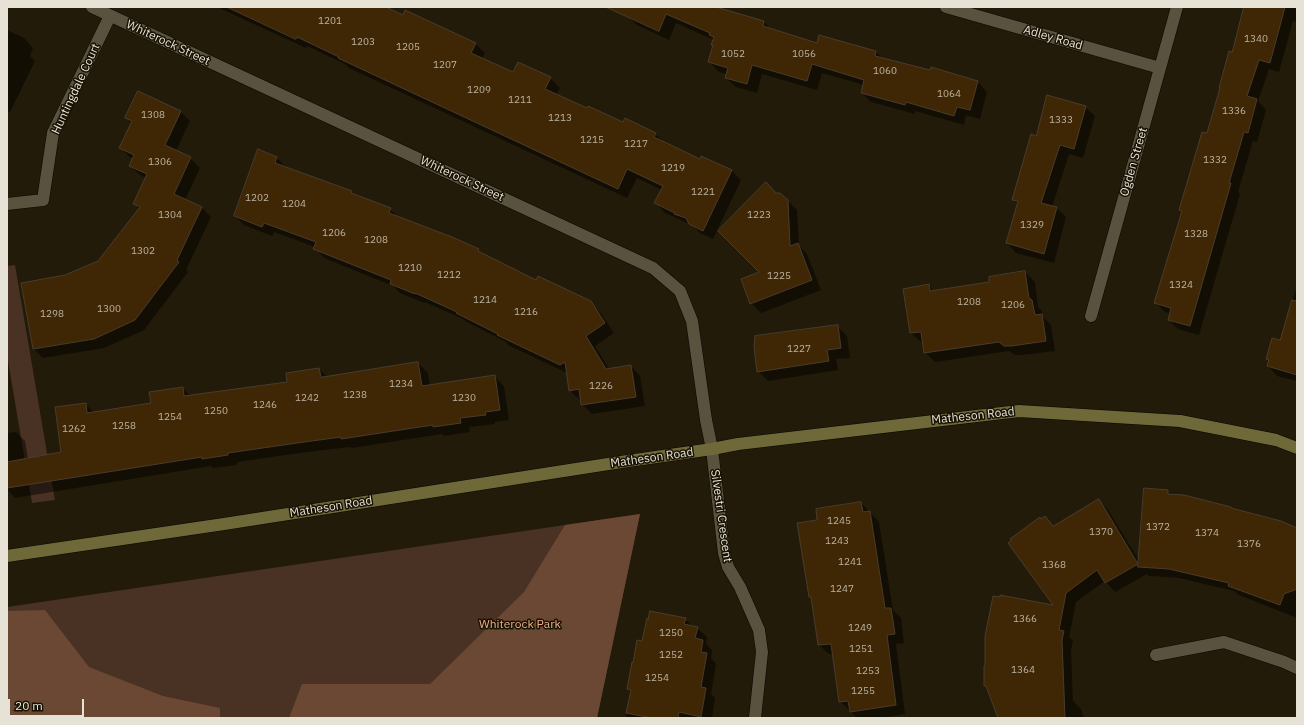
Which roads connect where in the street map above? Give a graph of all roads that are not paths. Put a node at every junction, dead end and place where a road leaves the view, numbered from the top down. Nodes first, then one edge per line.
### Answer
1 (92, 7) edge
2 (946, 7) edge
3 (1177, 7) edge
4 (110, 16) junction
5 (1160, 68) junction
6 (7, 204) edge
7 (1091, 316) dead end
8 (1297, 448) edge
9 (712, 449) junction
10 (7, 556) edge
11 (1156, 655) dead end
12 (1297, 668) edge
13 (755, 718) edge

1 - 4 street, Whiterock Street
2 - 5 street, Adley Road
3 - 5 street, Ogden Street
4 - 6 street, Huntingdale Court
4 - 9 street, Whiterock Street
5 - 7 street, Ogden Street
8 - 9 street, Matheson Road
9 - 10 street, Matheson Road
9 - 13 street, Silvestri Crescent
11 - 12 street

